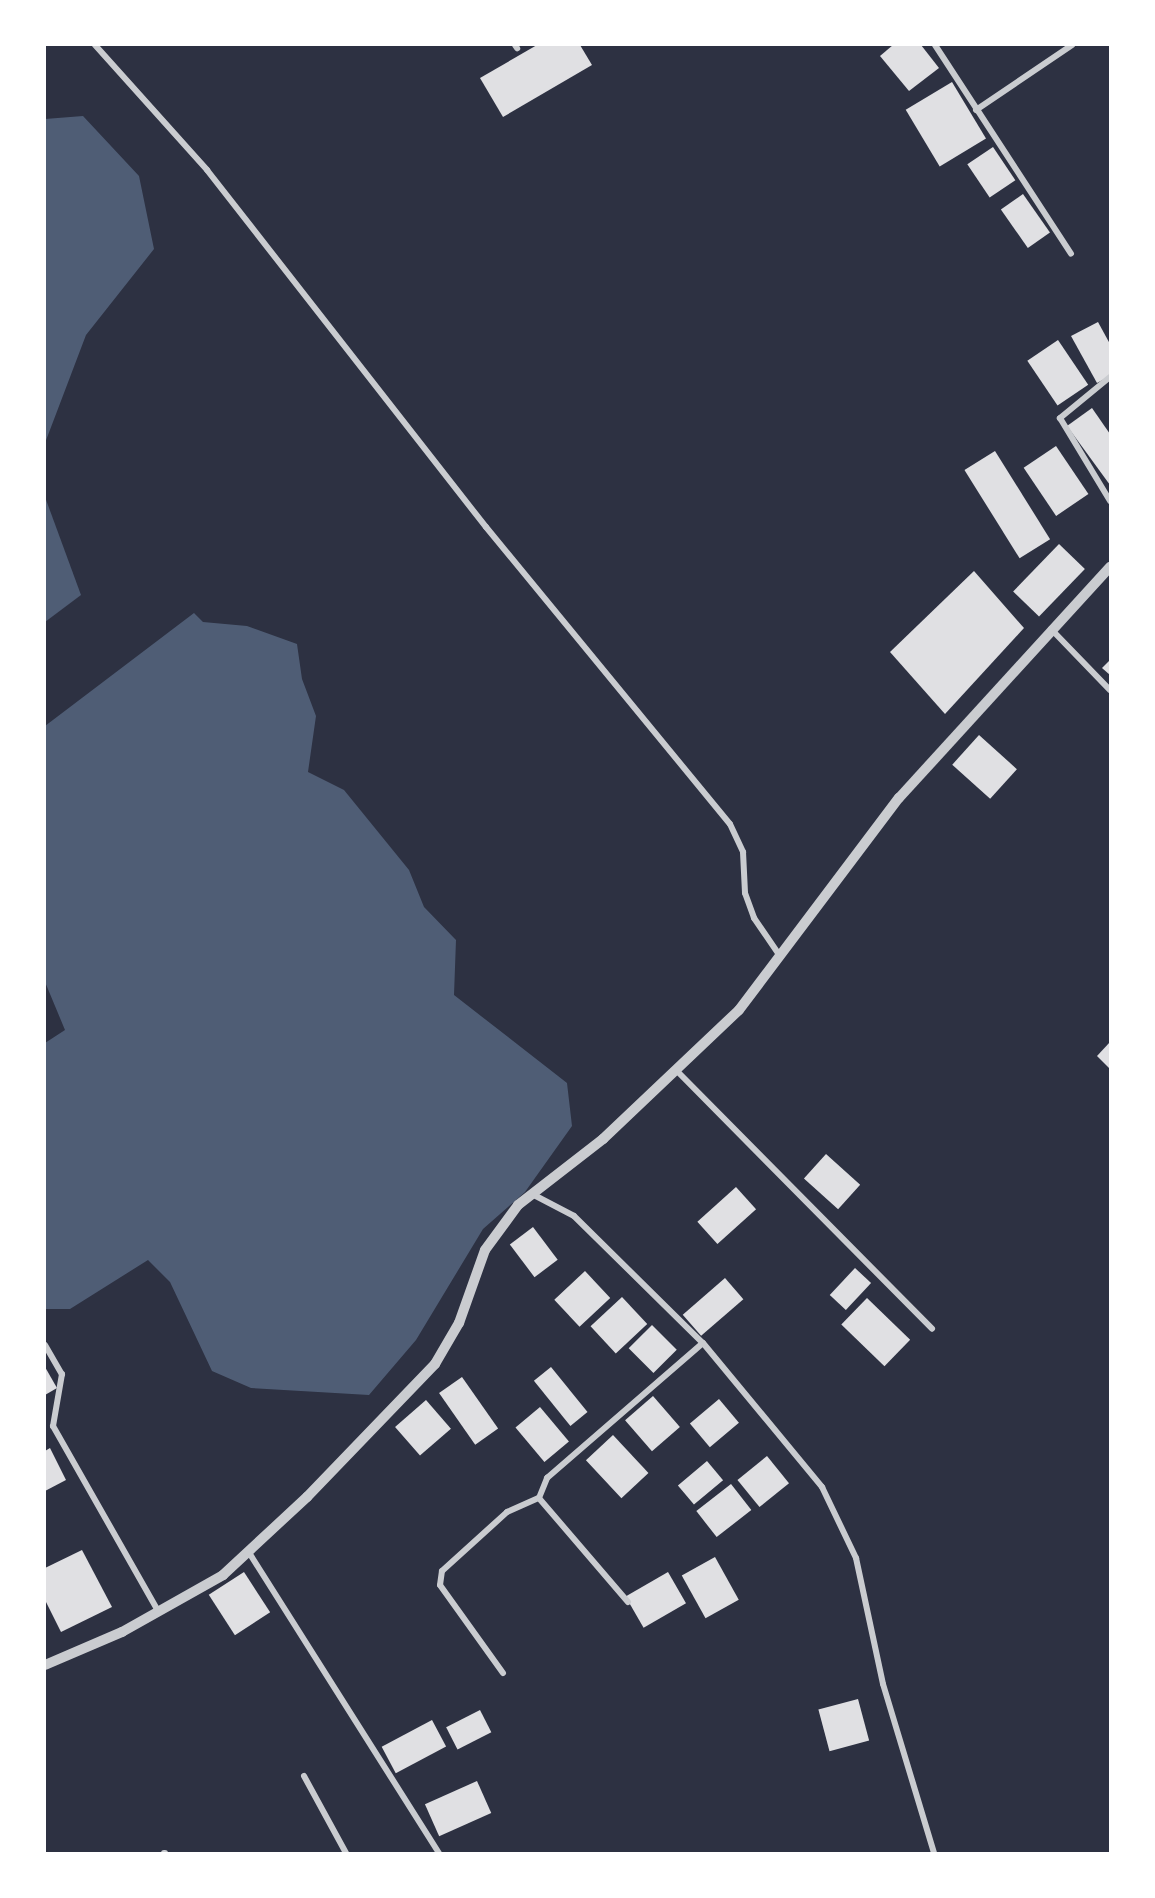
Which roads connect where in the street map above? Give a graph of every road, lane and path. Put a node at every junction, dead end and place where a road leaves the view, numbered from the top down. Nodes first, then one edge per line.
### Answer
1 (95, 45) edge
2 (935, 45) edge
3 (1072, 45) edge
4 (976, 110) junction
5 (1071, 254) dead end
6 (1110, 377) edge
7 (1110, 501) edge
8 (1110, 567) edge
9 (1051, 629) junction
10 (1110, 690) edge
11 (780, 957) junction
12 (676, 1070) junction
13 (532, 1194) junction
14 (932, 1329) dead end
15 (703, 1343) junction
16 (45, 1345) edge
17 (539, 1497) junction
18 (248, 1550) junction
19 (628, 1602) dead end
20 (158, 1611) junction
21 (45, 1665) edge
22 (503, 1673) dead end
23 (304, 1776) dead end
24 (346, 1853) edge
25 (439, 1853) edge
26 (933, 1853) edge

1 - 11 street
2 - 4 street
3 - 4 street
4 - 5 street
6 - 7 street
8 - 9 street
9 - 10 street
9 - 11 street
11 - 12 street
12 - 13 street
12 - 14 street
13 - 15 street
13 - 18 street
15 - 17 street
15 - 26 street
16 - 20 street
17 - 19 street
17 - 22 street
18 - 20 street
18 - 25 street
20 - 21 street
23 - 24 street

